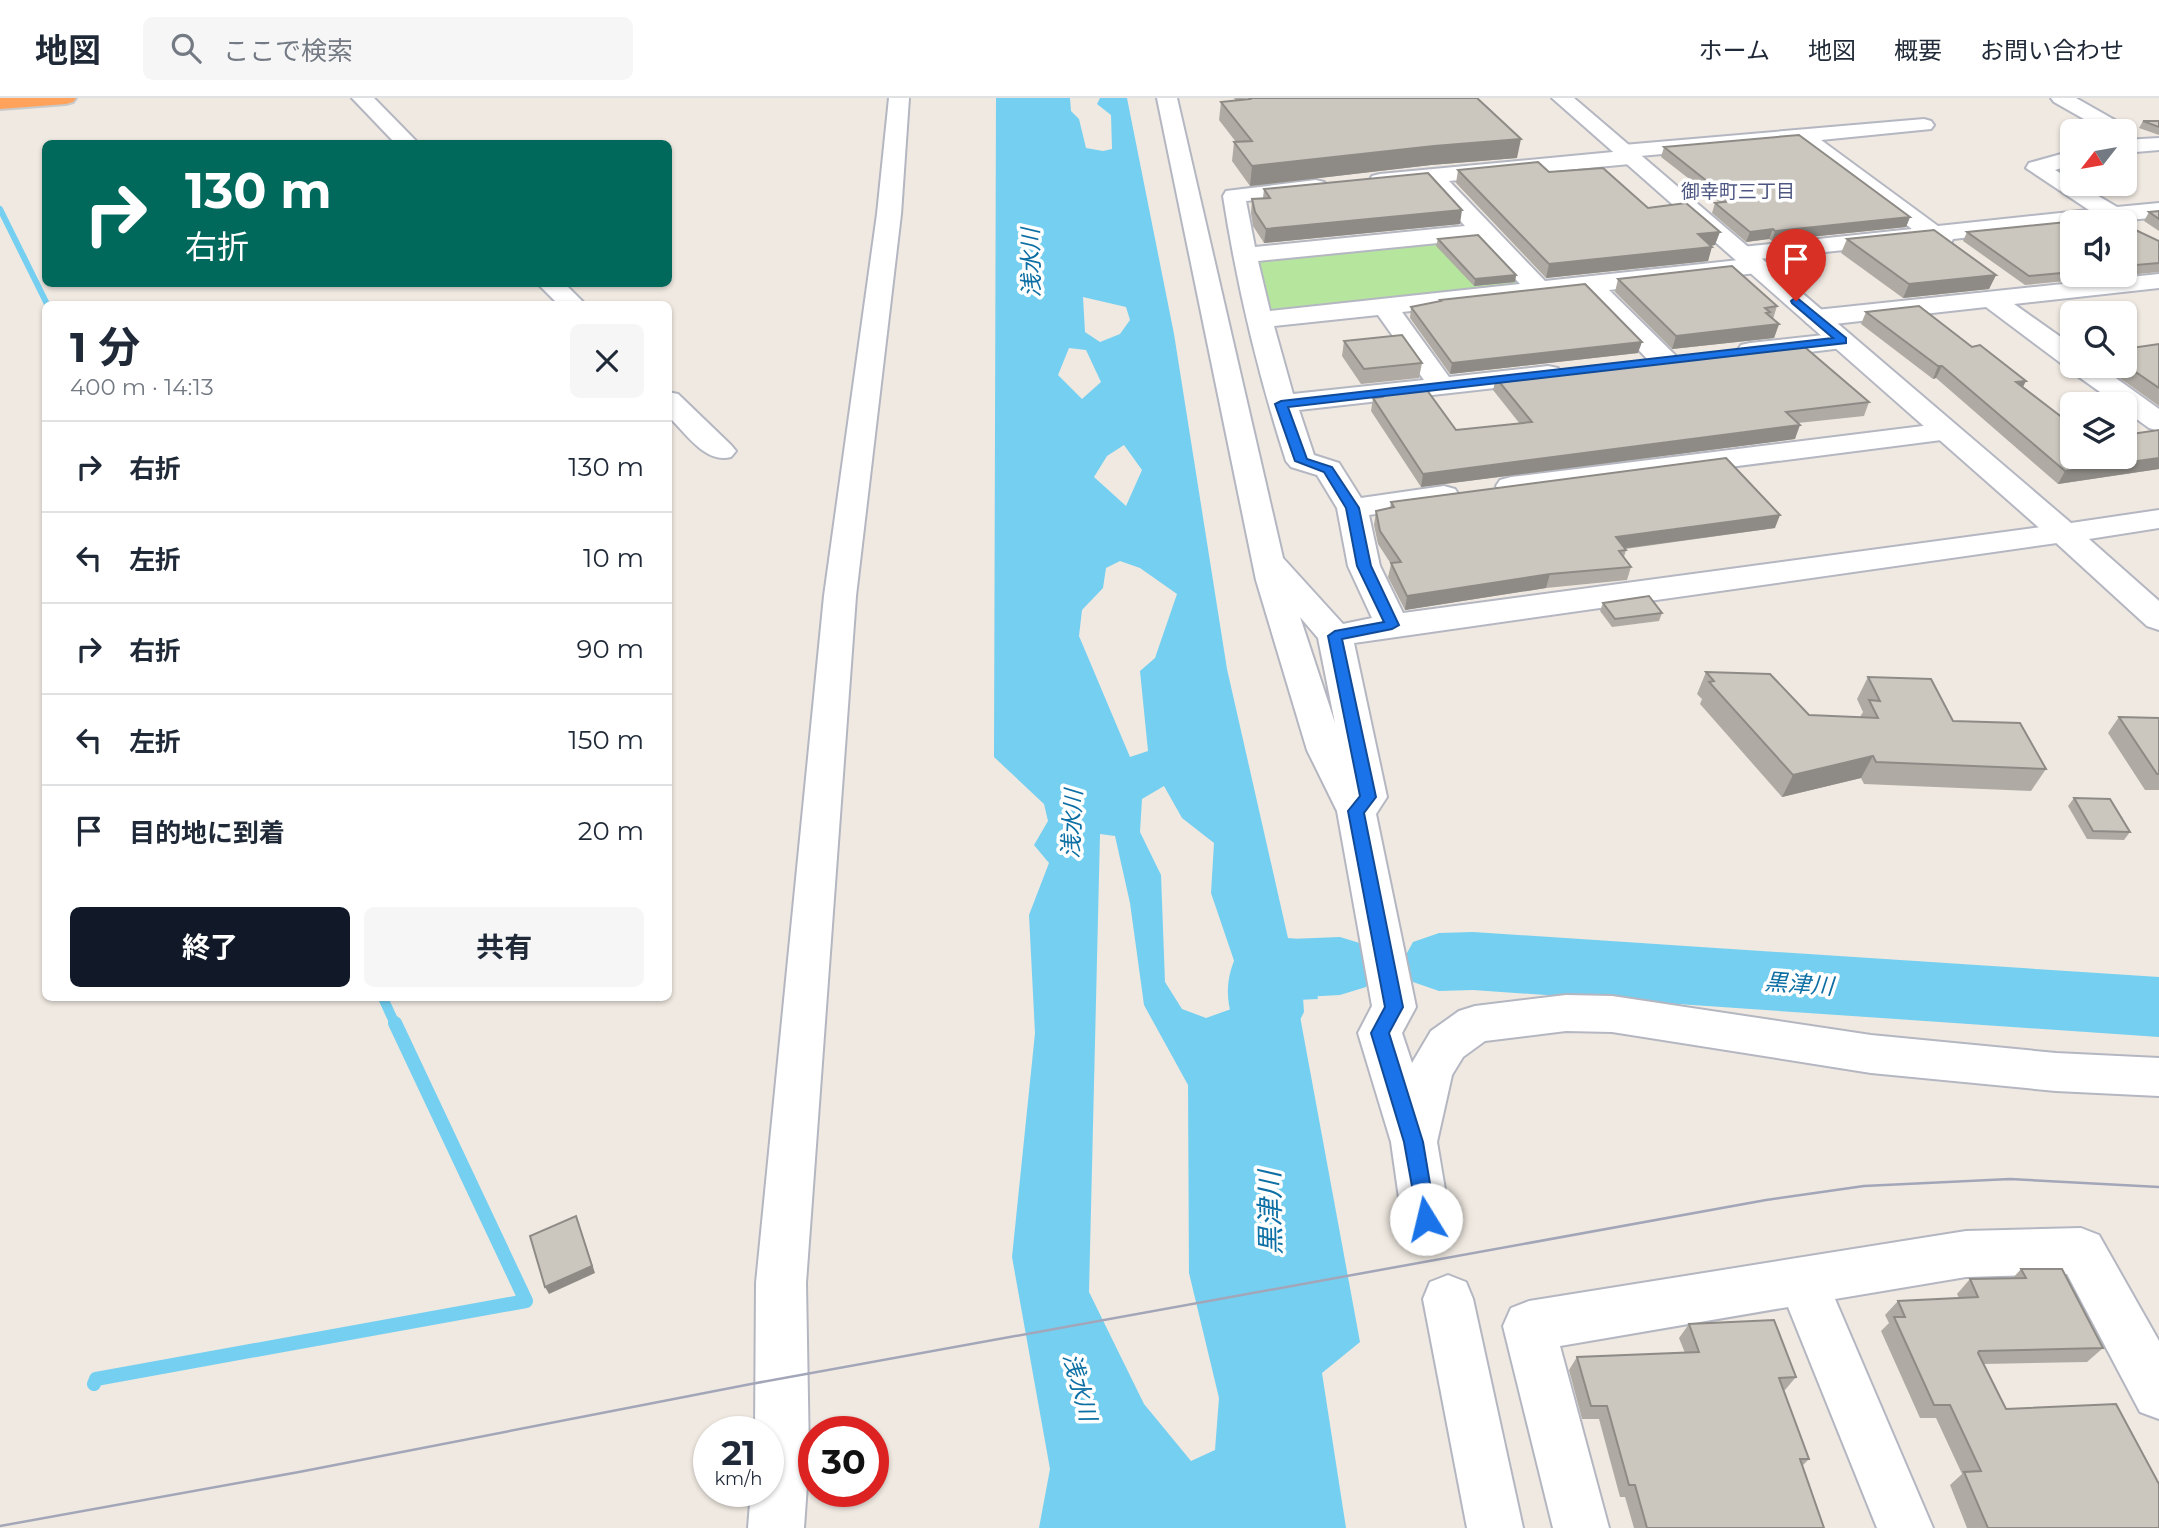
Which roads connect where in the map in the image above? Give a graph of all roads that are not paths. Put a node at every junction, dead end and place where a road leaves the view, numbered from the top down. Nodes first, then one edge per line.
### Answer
1 (66, 98) edge
2 (362, 98) edge
3 (899, 98) edge
4 (1167, 98) edge
5 (1562, 98) edge
6 (2060, 98) edge
7 (0, 103) edge
8 (2098, 119) edge
9 (1924, 125) dead end
10 (1802, 136) junction
11 (406, 140) edge
12 (1627, 154) junction
13 (2060, 161) edge
14 (1431, 176) junction
15 (2060, 183) edge
16 (2081, 196) edge
17 (2104, 210) edge
18 (2159, 210) edge
19 (2137, 216) edge
20 (2060, 224) edge
21 (2137, 230) edge
22 (1482, 231) junction
23 (1931, 233) junction
24 (2147, 236) edge
25 (1244, 255) junction
26 (1965, 257) edge
27 (1749, 260) junction
28 (1987, 273) edge
29 (2159, 281) edge
30 (1588, 283) junction
31 (554, 287) edge
32 (1538, 289) junction
33 (2020, 298) junction
34 (1992, 300) junction
35 (569, 301) edge
36 (1385, 306) junction
37 (1816, 318) junction
38 (1259, 320) junction
39 (1842, 341) junction
40 (2060, 349) edge
41 (1719, 355) edge
42 (1692, 358) edge
43 (1665, 361) junction
44 (1637, 364) edge
45 (1567, 372) edge
46 (2098, 378) edge
47 (1442, 386) junction
48 (672, 404) edge
49 (1281, 404) junction
50 (2159, 422) edge
51 (1947, 432) junction
52 (721, 452) dead end
53 (1352, 508) junction
54 (2159, 519) edge
55 (2064, 533) junction
56 (1268, 558) junction
57 (2159, 619) edge
58 (1392, 625) junction
59 (1335, 636) junction
60 (1356, 811) junction
61 (2159, 1077) edge
62 (1414, 1142) junction
63 (1426, 1219) dead end
64 (1802, 1280) junction
65 (1448, 1299) dead end
66 (2159, 1394) edge
67 (776, 1528) edge
68 (1495, 1528) edge
69 (1581, 1528) edge
70 (1905, 1528) edge

1 - 7 highway
2 - 11 street
3 - 67 street
4 - 56 street
5 - 12 street
6 - 8 street
9 - 10 street
10 - 12 street
10 - 23 street
12 - 14 street
12 - 27 street
13 - 15 street
14 - 22 street
14 - 25 street
16 - 17 street
18 - 19 street
20 - 23 street
21 - 24 street
22 - 25 street
22 - 32 street
23 - 26 street
23 - 27 street
25 - 38 street
27 - 30 street
27 - 37 street
28 - 33 street
29 - 33 street
30 - 32 street
30 - 43 street
31 - 35 street
32 - 36 street
33 - 34 street
34 - 37 street
34 - 40 street
36 - 38 street
36 - 47 street
37 - 39 street
38 - 49 street
39 - 41 street
39 - 51 street
42 - 43 street
43 - 44 street
45 - 47 street
46 - 50 street
47 - 49 street
48 - 52 street
49 - 53 street
51 - 53 street
51 - 55 street
53 - 58 street
54 - 55 street
55 - 57 street
55 - 58 street
56 - 59 street
56 - 60 street
58 - 59 street
59 - 60 street
60 - 62 street
61 - 62 street
62 - 63 street
64 - 66 street
64 - 69 street
64 - 70 street
65 - 68 street

